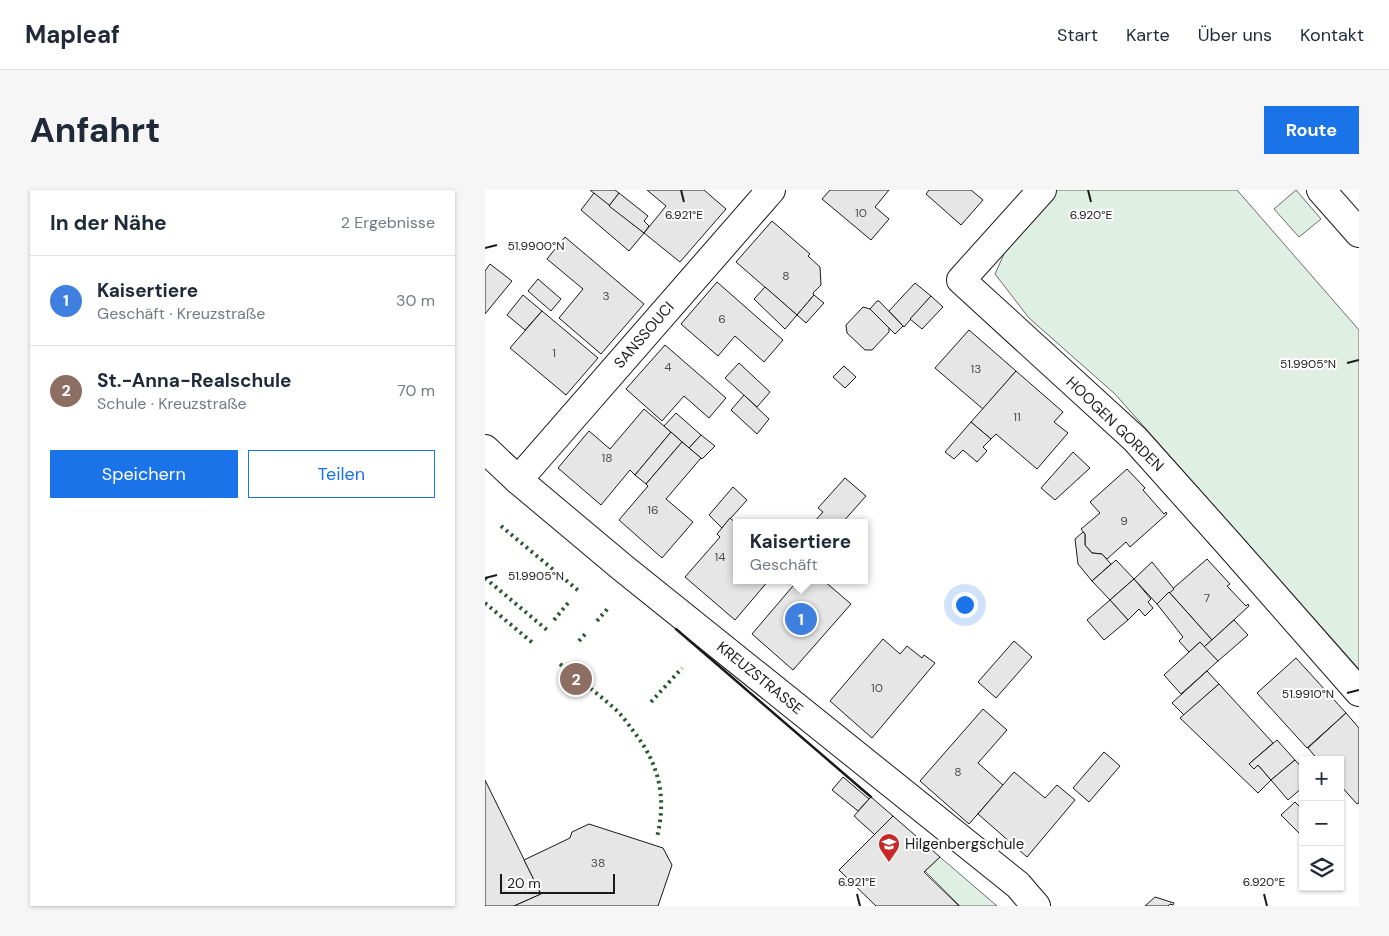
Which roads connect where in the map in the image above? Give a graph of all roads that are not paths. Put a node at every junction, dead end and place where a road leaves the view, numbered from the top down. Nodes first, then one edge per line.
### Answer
1 (771, 190) edge
2 (1042, 190) edge
3 (1321, 190) edge
4 (1359, 233) edge
5 (485, 449) edge
6 (517, 480) junction
7 (1359, 692) edge
8 (1035, 906) edge

1 - 6 street, SANSSOUCI
2 - 7 street, HOOGEN GORDEN
3 - 4 street
5 - 6 street, KREUZSTRASSE
6 - 8 street, KREUZSTRASSE

